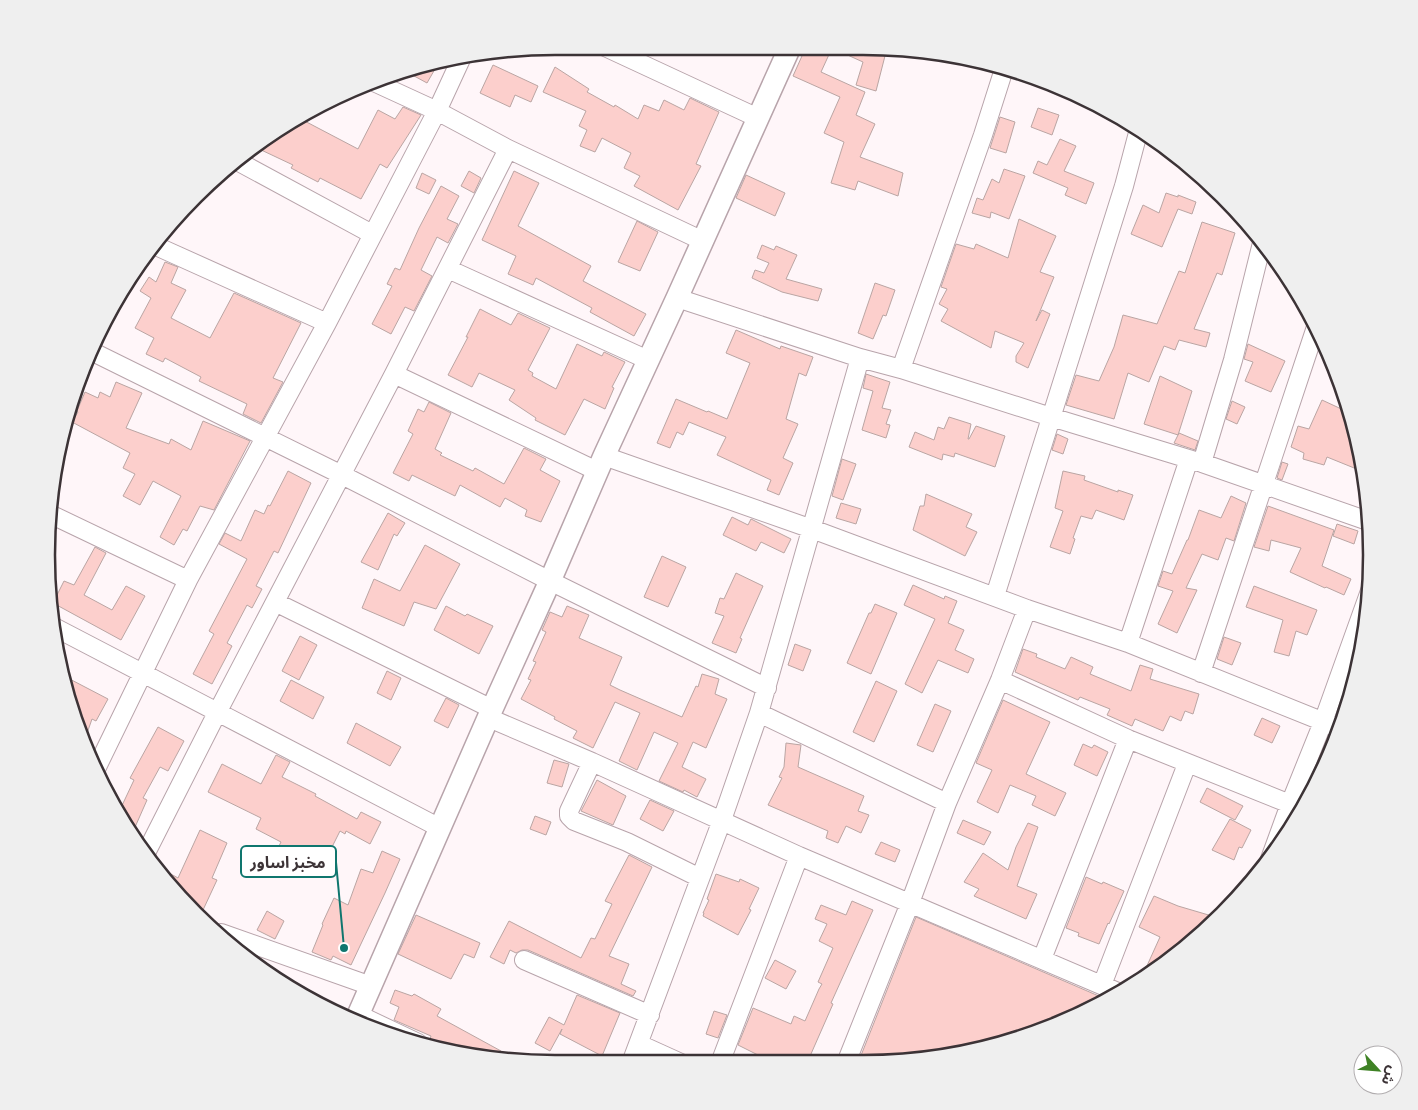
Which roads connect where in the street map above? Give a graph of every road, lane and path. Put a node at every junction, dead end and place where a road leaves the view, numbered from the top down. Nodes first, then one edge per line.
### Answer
1 (622, 55) edge
2 (786, 55) edge
3 (458, 65) edge
4 (1002, 75) edge
5 (383, 86) edge
6 (437, 111) junction
7 (758, 118) junction
8 (1137, 137) edge
9 (508, 149) junction
10 (243, 164) edge
11 (372, 234) junction
12 (703, 240) junction
13 (160, 248) edge
14 (1260, 251) edge
15 (448, 269) junction
16 (677, 298) junction
17 (327, 323) junction
18 (1313, 337) edge
19 (98, 354) edge
20 (860, 358) junction
21 (648, 360) junction
22 (902, 369) junction
23 (394, 374) junction
24 (1051, 417) junction
25 (266, 438) junction
26 (1196, 461) junction
27 (600, 463) junction
28 (342, 475) junction
29 (1263, 483) junction
30 (56, 517) edge
31 (1362, 520) edge
32 (812, 529) junction
33 (188, 580) junction
34 (550, 581) junction
35 (995, 596) junction
36 (275, 602) junction
37 (1027, 609) junction
38 (61, 631) edge
39 (1128, 643) junction
40 (1355, 644) edge
41 (143, 673) junction
42 (1201, 673) junction
43 (1000, 680) junction
44 (767, 688) junction
45 (218, 711) junction
46 (490, 713) junction
47 (760, 713) junction
48 (1331, 725) edge
49 (1128, 739) junction
50 (100, 761) edge
51 (592, 762) junction
52 (1187, 764) junction
53 (947, 803) junction
54 (1290, 804) junction
55 (722, 820) junction
56 (440, 828) junction
57 (1280, 831) edge
58 (149, 847) edge
59 (799, 856) junction
60 (700, 878) junction
61 (910, 903) junction
62 (234, 938) edge
63 (1042, 959) junction
64 (524, 960) dead end
65 (1102, 985) junction
66 (371, 986) junction
67 (1111, 989) edge
68 (359, 1015) edge
69 (650, 1015) junction
70 (639, 1044) junction
71 (635, 1055) edge
72 (663, 1055) edge
73 (723, 1055) edge
74 (849, 1055) edge

1 - 7 street
2 - 7 street
3 - 6 street
4 - 22 street
5 - 6 street
6 - 9 street
6 - 11 street
7 - 12 street
8 - 24 street
9 - 12 street
9 - 15 street
10 - 11 street
11 - 17 street
12 - 16 street
13 - 17 street
14 - 26 street
15 - 21 street
15 - 23 street
16 - 20 street
16 - 21 street
17 - 25 street
18 - 29 street
19 - 25 street
20 - 22 street
20 - 32 street
21 - 27 street
22 - 24 street
23 - 27 street
23 - 28 street
24 - 26 street
24 - 35 street
25 - 28 street
25 - 33 street
26 - 29 street
26 - 39 street
27 - 32 street
27 - 34 street
28 - 34 street
28 - 36 street
29 - 31 street
29 - 42 street
30 - 33 street
32 - 35 street
32 - 44 street
33 - 41 street
34 - 44 street
34 - 46 street
35 - 37 street
36 - 45 street
36 - 46 street
37 - 39 street
37 - 43 street
38 - 41 street
39 - 42 street
40 - 48 street
41 - 45 street
41 - 50 street
42 - 48 street
43 - 49 street
43 - 53 street
44 - 47 street
45 - 56 street
45 - 58 street
46 - 51 street
46 - 56 street
47 - 53 street
47 - 55 street
48 - 54 street
49 - 52 street
49 - 63 street
51 - 55 street
51 - 60 street
52 - 54 street
52 - 65 street
53 - 61 street
54 - 57 street
55 - 59 street
55 - 60 street
56 - 66 street
59 - 61 street
59 - 73 street
60 - 69 street
61 - 63 street
61 - 74 street
62 - 66 street
63 - 65 street
64 - 69 street
65 - 67 street
66 - 68 street
69 - 70 street
70 - 71 street
70 - 72 street

